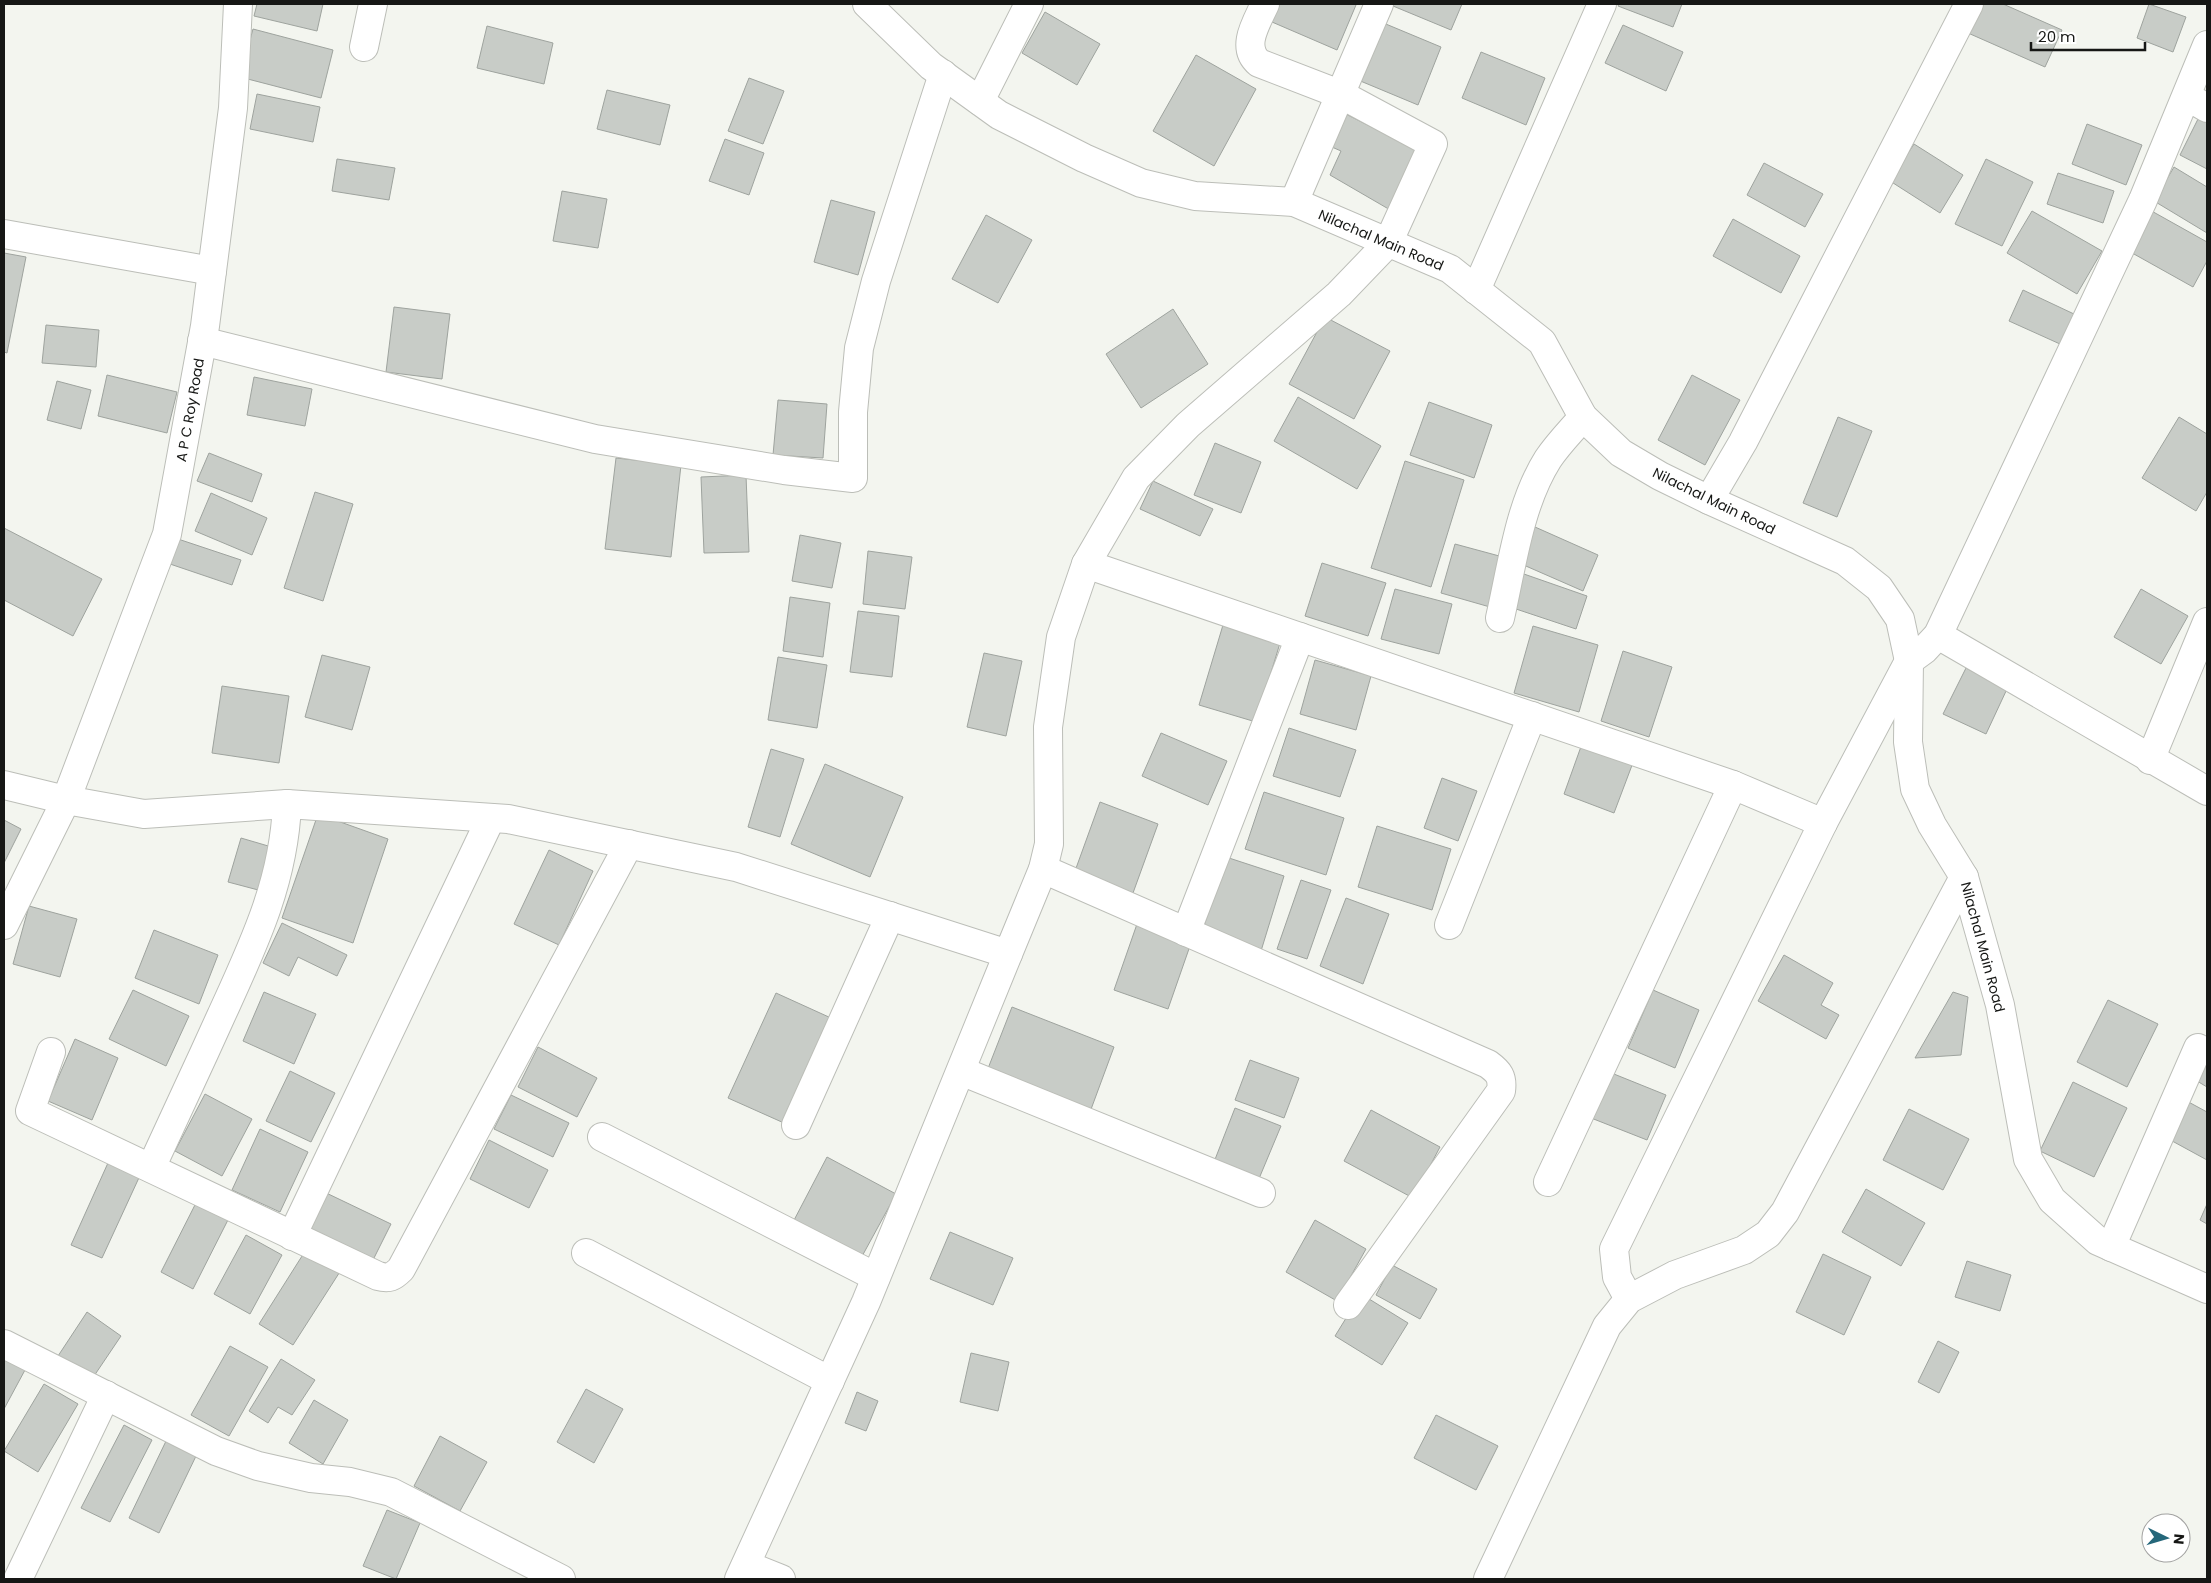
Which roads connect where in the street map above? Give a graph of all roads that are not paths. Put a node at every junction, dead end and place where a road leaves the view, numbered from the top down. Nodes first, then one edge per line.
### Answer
1 (238, 4) edge
2 (373, 4) edge
3 (867, 4) edge
4 (1029, 4) edge
5 (1265, 4) edge
6 (1379, 4) edge
7 (1602, 4) edge
8 (1969, 4) edge
9 (2207, 45) edge
10 (364, 47) dead end
11 (943, 74) junction
12 (1342, 95) junction
13 (980, 101) junction
14 (2197, 102) edge
15 (1294, 202) junction
16 (4, 234) edge
17 (1388, 244) junction
18 (212, 271) junction
19 (1476, 290) junction
20 (202, 342) junction
21 (1583, 417) junction
22 (1709, 500) junction
23 (1086, 564) junction
24 (1500, 618) dead end
25 (2207, 622) edge
26 (1938, 635) junction
27 (1300, 637) junction
28 (1910, 661) junction
29 (1532, 716) junction
30 (2150, 760) junction
31 (4, 785) edge
32 (1733, 785) junction
33 (2207, 791) edge
34 (66, 800) junction
35 (287, 804) junction
36 (491, 818) junction
37 (1823, 823) junction
38 (629, 844) junction
39 (1043, 869) junction
40 (1964, 877) junction
41 (890, 916) junction
42 (4, 925) edge
43 (1448, 925) dead end
44 (1186, 932) junction
45 (1008, 954) junction
46 (2198, 1048) dead end
47 (51, 1052) dead end
48 (961, 1071) junction
49 (796, 1125) dead end
50 (602, 1138) dead end
51 (151, 1168) junction
52 (1548, 1182) dead end
53 (1261, 1193) dead end
54 (292, 1236) junction
55 (2112, 1247) junction
56 (586, 1253) dead end
57 (876, 1277) junction
58 (2207, 1288) edge
59 (1629, 1300) junction
60 (1348, 1305) dead end
61 (4, 1344) edge
62 (830, 1381) junction
63 (106, 1395) junction
64 (742, 1572) edge
65 (18, 1579) edge
66 (561, 1579) edge
67 (781, 1579) edge
68 (1488, 1579) edge

1 - 18 street, A P C Roy Road
2 - 10 street
3 - 11 street, Nilachal Main Road
4 - 13 street
5 - 12 street
6 - 12 street
7 - 19 street
8 - 22 street
9 - 14 street
11 - 13 street, Nilachal Main Road
11 - 20 street
12 - 15 street
12 - 17 street
13 - 15 street, Nilachal Main Road
14 - 26 street
15 - 17 street, Nilachal Main Road
16 - 18 street
17 - 19 street, Nilachal Main Road
17 - 23 street
18 - 20 street, A P C Roy Road
19 - 21 street, Nilachal Main Road
20 - 34 street, A P C Roy Road
21 - 22 street, Nilachal Main Road
21 - 24 street
22 - 28 street, Nilachal Main Road
23 - 27 street
23 - 39 street
25 - 30 street
26 - 28 street
26 - 30 street
27 - 29 street
27 - 44 street
28 - 37 street
28 - 40 street, Nilachal Main Road
29 - 32 street
29 - 43 street
30 - 33 street
31 - 34 street
32 - 37 street
32 - 52 street
34 - 35 street
34 - 42 street, A P C Roy Road
35 - 36 street
35 - 51 street
36 - 38 street
36 - 54 street
37 - 59 street
38 - 41 street
38 - 54 street
39 - 44 street
39 - 45 street
40 - 55 street, Nilachal Main Road
40 - 59 street
41 - 45 street
41 - 49 street
44 - 60 street
45 - 48 street
46 - 55 street
47 - 51 street
48 - 53 street
48 - 57 street
50 - 57 street
51 - 54 street
55 - 58 street, Nilachal Main Road
56 - 62 street
57 - 62 street
59 - 68 street
61 - 63 street
62 - 64 street
63 - 65 street
63 - 66 street
64 - 67 street

